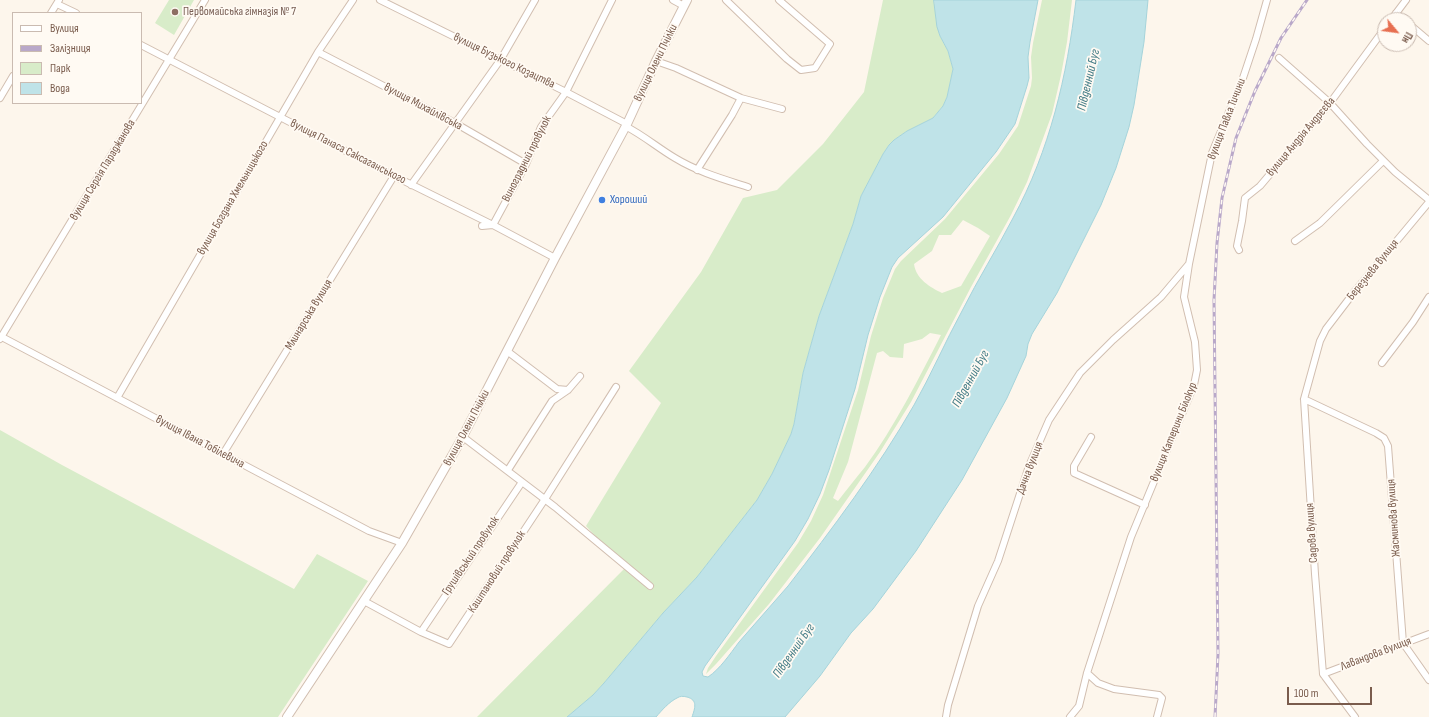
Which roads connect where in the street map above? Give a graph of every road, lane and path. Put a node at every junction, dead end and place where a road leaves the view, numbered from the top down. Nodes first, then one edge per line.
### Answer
1 (205, 0) edge
2 (353, 0) edge
3 (380, 0) edge
4 (535, 0) edge
5 (612, 0) edge
6 (673, 0) edge
7 (726, 0) edge
8 (779, 0) edge
9 (1267, 0) edge
10 (1406, 0) edge
11 (58, 2) edge
12 (686, 3) edge
13 (52, 12) edge
14 (74, 12) edge
15 (1397, 12) edge
16 (1417, 31) edge
17 (1377, 39) edge
18 (1429, 41) edge
19 (142, 46) edge
20 (318, 52) junction
21 (1279, 58) dead end
22 (501, 59) junction
23 (169, 60) junction
24 (656, 61) junction
25 (12, 78) edge
26 (566, 92) junction
27 (0, 98) edge
28 (741, 98) junction
29 (1330, 103) junction
30 (782, 109) dead end
31 (280, 117) junction
32 (455, 123) junction
33 (626, 125) junction
34 (1383, 160) junction
35 (526, 164) junction
36 (697, 170) junction
37 (394, 176) junction
38 (412, 185) junction
39 (748, 187) dead end
40 (1429, 201) edge
41 (493, 225) junction
42 (482, 226) dead end
43 (1295, 241) dead end
44 (1239, 250) dead end
45 (555, 258) junction
46 (1189, 264) junction
47 (1429, 297) edge
48 (0, 338) edge
49 (1320, 341) joint
50 (507, 351) junction
51 (1382, 363) dead end
52 (580, 376) dead end
53 (616, 387) dead end
54 (568, 390) junction
55 (117, 398) junction
56 (1304, 399) junction
57 (463, 437) junction
58 (1091, 437) dead end
59 (224, 454) junction
60 (508, 470) junction
61 (522, 482) junction
62 (545, 499) junction
63 (1145, 505) junction
64 (402, 543) junction
65 (650, 586) dead end
66 (364, 601) junction
67 (421, 632) junction
68 (1429, 634) edge
69 (1403, 643) junction
70 (1087, 673) junction
71 (1323, 674) junction
72 (1429, 680) edge
73 (287, 717) edge
74 (946, 717) edge
75 (1070, 717) edge
76 (1157, 717) edge
77 (1355, 717) edge

1 - 23 street, вулиця Сергія Параджанова
2 - 20 street, вулиця Богдана Хмельницького
3 - 22 street, вулиця Бузького Козацтва
4 - 22 street
5 - 26 street, Виноградний провулок
6 - 12 street
7 - 8 street
9 - 46 street, вулиця Павла Тичини
10 - 15 street
11 - 13 street
11 - 14 street
12 - 24 street, вулиця Олени Пчілки
16 - 18 street
17 - 29 street, вулиця Андрія Андрєєва
19 - 23 street, вулиця Панаса Саксаганського
20 - 31 street, вулиця Богдана Хмельницького
20 - 32 street, вулиця Михайлівська
21 - 29 street
22 - 26 street, вулиця Бузького Козацтва
22 - 32 street
23 - 31 street, вулиця Панаса Саксаганського
23 - 48 street, вулиця Сергія Параджанова
24 - 28 street
24 - 33 street, вулиця Олени Пчілки
25 - 27 street
26 - 33 street, вулиця Бузького Козацтва
26 - 35 street, Виноградний провулок
28 - 30 street
28 - 36 street
29 - 34 street
29 - 44 street, вулиця Андрія Андрєєва
31 - 37 street, вулиця Панаса Саксаганського
31 - 55 street, вулиця Богдана Хмельницького
32 - 35 street, вулиця Михайлівська
32 - 38 street
33 - 36 street
33 - 45 street, вулиця Олени Пчілки
34 - 40 street
34 - 43 street
35 - 41 street, Виноградний провулок
36 - 39 street
37 - 38 street, вулиця Панаса Саксаганського
37 - 59 street, Млинарська вулиця
38 - 41 street, вулиця Панаса Саксаганського
40 - 49 street, Березнева вулиця
41 - 42 street
41 - 45 street, вулиця Панаса Саксаганського
45 - 50 street, вулиця Олени Пчілки
46 - 63 street, вулиця Катерини Білокур
46 - 74 street, Дачна вулиця
47 - 51 street
48 - 55 street, вулиця Івана Тобілевича
49 - 56 street, Садова вулиця
50 - 54 street
50 - 57 street, вулиця Олени Пчілки
52 - 54 street
53 - 62 street, Каштановий провулок
54 - 60 street
55 - 59 street, вулиця Івана Тобілевича
56 - 69 street, Жасминова вулиця
56 - 71 street, Садова вулиця
57 - 60 street
57 - 64 street, вулиця Олени Пчілки
58 - 63 street
59 - 64 street, вулиця Івана Тобілевича
60 - 61 street
61 - 62 street
61 - 67 street, Грушівський провулок
62 - 65 street
62 - 67 street, Каштановий провулок
63 - 70 street, вулиця Катерини Білокур
64 - 66 street, вулиця Олени Пчілки
66 - 67 street
66 - 73 street, вулиця Олени Пчілки
68 - 69 street, Лавандова вулиця
69 - 71 street, Лавандова вулиця
69 - 72 street
70 - 75 street, вулиця Катерини Білокур
70 - 76 street
71 - 77 street

